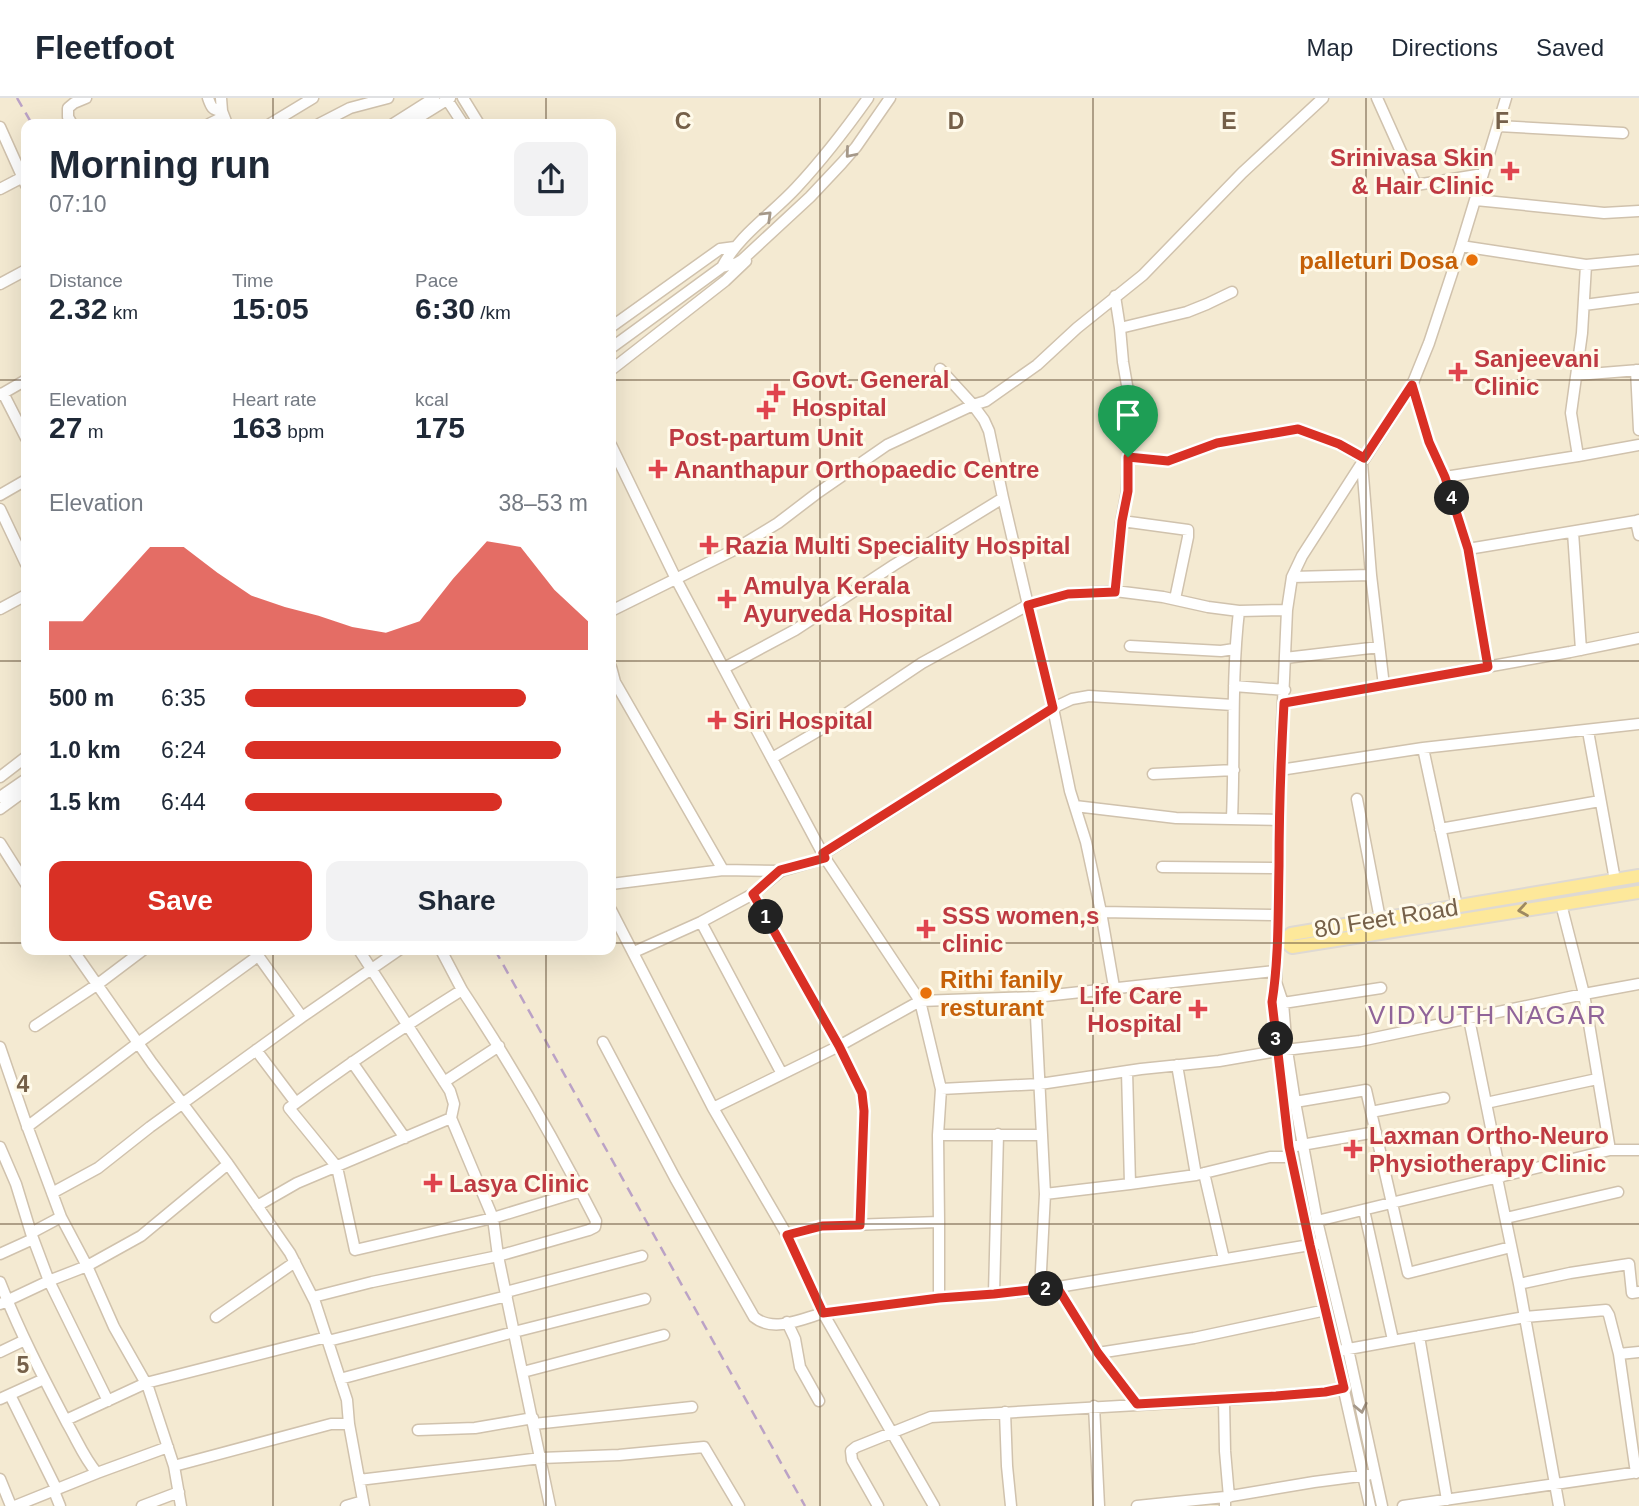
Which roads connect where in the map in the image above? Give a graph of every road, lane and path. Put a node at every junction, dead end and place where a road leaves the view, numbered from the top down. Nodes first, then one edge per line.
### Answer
1 (86, 98) edge
2 (208, 98) edge
3 (313, 98) edge
4 (388, 98) edge
5 (434, 98) edge
6 (464, 98) edge
7 (868, 98) edge
8 (890, 98) edge
9 (1323, 98) edge
10 (1377, 98) edge
11 (1506, 98) edge
12 (448, 99) edge
13 (224, 108) edge
14 (69, 119) edge
15 (278, 119) edge
16 (329, 119) edge
17 (401, 119) edge
18 (416, 119) edge
19 (460, 119) edge
20 (476, 119) edge
21 (1498, 125) junction
22 (0, 127) edge
23 (1623, 133) dead end
24 (21, 172) edge
25 (1483, 174) junction
26 (21, 182) edge
27 (0, 189) edge
28 (1476, 200) junction
29 (1639, 211) edge
30 (1461, 246) junction
31 (735, 247) junction
32 (745, 257) junction
33 (1639, 260) edge
34 (1586, 265) junction
35 (719, 270) junction
36 (21, 273) edge
37 (0, 284) edge
38 (1232, 292) dead end
39 (1115, 296) junction
40 (1639, 298) edge
41 (1584, 305) junction
42 (616, 323) edge
43 (1120, 328) junction
44 (616, 344) edge
45 (616, 366) edge
46 (940, 369) dead end
47 (1638, 370) edge
48 (1577, 375) junction
49 (21, 383) edge
50 (1412, 385) junction
51 (1, 394) edge
52 (973, 405) junction
53 (21, 429) edge
54 (1639, 430) edge
55 (1639, 445) edge
56 (616, 455) edge
57 (1578, 456) junction
58 (1128, 457) junction
59 (1363, 461) junction
60 (1445, 477) junction
61 (21, 483) edge
62 (0, 495) edge
63 (1003, 498) junction
64 (0, 509) edge
65 (1122, 521) junction
66 (1638, 521) edge
67 (1573, 532) junction
68 (1639, 535) edge
69 (1468, 549) junction
70 (21, 553) edge
71 (1371, 575) junction
72 (1292, 577) junction
73 (676, 579) junction
74 (1115, 592) junction
75 (21, 598) edge
76 (1175, 600) junction
77 (1028, 605) junction
78 (0, 609) edge
79 (616, 609) edge
80 (1287, 610) junction
81 (1239, 611) junction
82 (1639, 638) edge
83 (1130, 646) dead end
84 (1379, 647) junction
85 (1234, 649) junction
86 (1581, 650) junction
87 (1285, 658) junction
88 (1488, 667) junction
89 (724, 668) junction
90 (616, 684) edge
91 (1234, 686) junction
92 (1384, 686) junction
93 (1284, 690) junction
94 (1284, 703) junction
95 (1233, 705) junction
96 (1053, 708) junction
97 (1639, 724) edge
98 (1588, 731) junction
99 (1423, 748) junction
100 (772, 758) junction
101 (21, 761) edge
102 (1234, 770) junction
103 (1280, 770) junction
104 (1153, 774) dead end
105 (0, 777) edge
106 (21, 782) edge
107 (21, 794) edge
108 (0, 797) edge
109 (1357, 799) dead end
110 (1600, 801) junction
111 (1075, 806) junction
112 (0, 809) edge
113 (1232, 818) junction
114 (1279, 820) junction
115 (1440, 829) junction
116 (0, 843) edge
117 (824, 856) junction
118 (1162, 867) dead end
119 (1279, 868) junction
120 (723, 870) junction
121 (780, 870) junction
122 (21, 876) edge
123 (1639, 876) edge
124 (1615, 880) junction
125 (616, 883) edge
126 (1639, 892) edge
127 (753, 894) junction
128 (1561, 904) junction
129 (1457, 906) junction
130 (1101, 912) junction
131 (1278, 915) junction
132 (616, 919) edge
133 (1380, 919) junction
134 (701, 922) junction
135 (1280, 940) junction
136 (634, 952) junction
137 (77, 955) edge
138 (136, 955) edge
139 (253, 955) edge
140 (257, 955) edge
141 (362, 955) edge
142 (392, 955) edge
143 (444, 955) edge
144 (372, 969) junction
145 (1275, 976) junction
146 (98, 984) junction
147 (1639, 984) edge
148 (1114, 987) junction
149 (1381, 988) dead end
150 (462, 990) junction
151 (1584, 994) junction
152 (1035, 997) junction
153 (920, 1001) junction
154 (1283, 1003) junction
155 (302, 1017) junction
156 (1469, 1019) junction
157 (408, 1024) junction
158 (36, 1026) dead end
159 (603, 1042) dead end
160 (138, 1043) junction
161 (499, 1046) junction
162 (839, 1046) junction
163 (0, 1047) edge
164 (256, 1050) junction
165 (1282, 1051) junction
166 (352, 1062) junction
167 (1177, 1065) junction
168 (1127, 1071) junction
169 (782, 1074) junction
170 (1597, 1079) junction
171 (444, 1082) junction
172 (1040, 1084) junction
173 (941, 1089) junction
174 (1444, 1098) dead end
175 (1295, 1102) junction
176 (182, 1103) junction
177 (296, 1103) junction
178 (1486, 1103) junction
179 (713, 1108) junction
180 (1371, 1112) junction
181 (451, 1118) junction
182 (27, 1127) junction
183 (1376, 1132) junction
184 (998, 1134) junction
185 (938, 1135) junction
186 (1042, 1135) junction
187 (405, 1138) junction
188 (1302, 1145) junction
189 (0, 1147) edge
190 (1610, 1150) junction
191 (1639, 1150) edge
192 (1290, 1152) junction
193 (228, 1164) junction
194 (337, 1167) junction
195 (1200, 1174) junction
196 (1499, 1177) junction
197 (1130, 1184) junction
198 (581, 1191) junction
199 (1618, 1192) dead end
200 (52, 1193) junction
201 (1045, 1194) junction
202 (1392, 1203) junction
203 (257, 1206) junction
204 (1364, 1210) junction
205 (61, 1217) junction
206 (493, 1218) junction
207 (1506, 1218) junction
208 (1317, 1221) junction
209 (939, 1222) junction
210 (860, 1225) junction
211 (787, 1235) junction
212 (32, 1236) junction
213 (1322, 1242) junction
214 (1310, 1245) junction
215 (1511, 1247) junction
216 (0, 1254) edge
217 (498, 1256) junction
218 (642, 1256) dead end
219 (1224, 1259) junction
220 (295, 1262) junction
221 (87, 1266) junction
222 (49, 1281) junction
223 (0, 1282) edge
224 (1519, 1284) junction
225 (1057, 1287) junction
226 (1040, 1290) junction
227 (1639, 1292) edge
228 (506, 1294) junction
229 (994, 1294) junction
230 (313, 1297) junction
231 (939, 1298) junction
232 (645, 1299) dead end
233 (4, 1303) edge
234 (1326, 1310) junction
235 (823, 1313) junction
236 (216, 1317) dead end
237 (1525, 1317) junction
238 (787, 1322) junction
239 (514, 1332) junction
240 (664, 1335) dead end
241 (1419, 1336) junction
242 (328, 1339) junction
243 (25, 1340) junction
244 (1393, 1340) junction
245 (1348, 1349) junction
246 (0, 1352) edge
247 (1336, 1352) junction
248 (1639, 1352) edge
249 (1098, 1353) junction
250 (1619, 1354) junction
251 (523, 1372) junction
252 (44, 1379) junction
253 (340, 1379) junction
254 (146, 1383) junction
255 (1344, 1388) junction
256 (10, 1395) junction
257 (0, 1399) edge
258 (1224, 1400) junction
259 (108, 1401) junction
260 (819, 1401) dead end
261 (1137, 1404) junction
262 (1094, 1406) junction
263 (692, 1407) dead end
264 (1004, 1412) junction
265 (66, 1420) junction
266 (533, 1421) junction
267 (349, 1424) junction
268 (418, 1430) dead end
269 (892, 1432) junction
270 (168, 1447) junction
271 (541, 1458) junction
272 (174, 1466) junction
273 (97, 1473) junction
274 (1637, 1473) edge
275 (1375, 1474) junction
276 (1364, 1476) junction
277 (0, 1479) edge
278 (359, 1480) junction
279 (1555, 1485) junction
280 (55, 1490) junction
281 (178, 1492) junction
282 (1483, 1495) junction
283 (1226, 1500) edge
284 (1447, 1500) junction
285 (364, 1504) edge
286 (1182, 1504) edge
287 (13, 1506) edge
288 (60, 1506) edge
289 (142, 1506) edge
290 (181, 1506) edge
291 (346, 1506) edge
292 (550, 1506) edge
293 (739, 1506) edge
294 (878, 1506) edge
295 (934, 1506) edge
296 (1011, 1506) edge
297 (1098, 1506) edge
298 (1137, 1506) edge
299 (1370, 1506) edge
300 (1382, 1506) edge
301 (1403, 1506) edge
302 (1485, 1506) edge
303 (1559, 1506) edge

1 - 14 street
2 - 13 street
3 - 15 street
4 - 16 street
5 - 17 street
6 - 20 street
31 -> 7 street
8 -> 32 street
9 - 39 street
10 - 25 street
11 - 21 street
12 - 18 street
12 - 19 street
21 - 23 street
21 - 25 street
22 - 24 street
25 - 28 street
26 - 27 street
28 - 29 street
28 - 30 street
30 - 34 street
30 - 50 street
31 - 35 street
31 - 42 street
32 - 35 street
32 - 45 street
33 - 34 street
34 - 41 street
35 - 44 street
36 - 37 street
38 - 43 street
39 - 43 street
39 - 52 street
40 - 41 street
41 - 48 street
43 - 58 street
46 - 52 street
47 - 48 street
47 - 54 street
48 - 57 street
49 - 51 street
50 - 59 street
50 - 60 street
51 - 53 street
52 - 63 street
52 - 73 street
55 - 57 street
56 - 73 street
57 - 60 street
58 - 59 street
58 - 65 street
59 - 71 street
59 - 72 street
60 - 69 street
61 - 62 street
63 - 77 street
63 - 89 street
64 - 70 street
65 - 74 street
65 - 76 street
66 - 67 street
66 - 68 street
67 - 69 street
67 - 86 street
69 - 88 street
71 - 72 street
71 - 84 street
72 - 80 street
73 - 79 street
73 - 89 street
74 - 76 street
74 - 77 street
75 - 78 street
76 - 81 street
77 - 96 street
77 - 100 street
80 - 81 street
80 - 87 street
81 - 85 street
82 - 86 street
83 - 85 street
84 - 87 street
84 - 92 street
85 - 91 street
86 - 88 street
87 - 93 street
88 - 92 street
89 - 100 street
90 - 120 street
91 - 93 street
91 - 95 street
92 - 94 street
93 - 94 street
94 - 103 street
95 - 96 street
95 - 102 street
96 - 111 street
96 - 117 street
97 - 98 street
98 - 99 street
98 - 110 street
99 - 103 street
99 - 115 street
100 - 117 street
101 - 105 street
102 - 104 street
102 - 113 street
103 - 114 street
106 - 108 street
107 - 112 street
109 - 133 street
110 - 115 street
110 - 124 street
111 - 113 street
111 - 130 street
113 - 114 street
114 - 119 street
115 - 129 street
116 - 122 street
117 - 121 street
117 - 153 street
118 - 119 street
119 - 131 street
120 - 121 street
120 - 125 street
121 - 127 street
123 - 124 main road, 80 Feet Road
124 - 129 main road, 80 Feet Road
126 - 128 main road, 80 Feet Road
127 - 134 street
127 - 162 street
128 -> 135 main road, 80 Feet Road
128 - 151 street
129 - 133 main road, 80 Feet Road
130 - 131 street
130 - 148 street
131 - 135 street
132 - 136 street
133 - 135 main road, 80 Feet Road
134 - 136 street
134 - 169 street
135 - 145 street
136 - 179 street
137 - 146 street
138 - 146 street
139 - 160 street
140 - 155 street
141 - 144 street
142 - 144 street
143 - 150 street
144 - 155 street
144 - 157 street
145 - 148 street
145 - 154 street
145 - 165 street
146 - 158 street
146 - 160 street
147 - 151 street
148 - 152 street
149 - 154 street
150 - 157 street
150 - 161 street
151 - 156 street
151 - 170 street
152 - 153 street
152 - 172 street
153 - 162 street
153 - 173 street
154 - 165 street
155 - 164 street
156 - 165 street
156 - 178 street
157 - 166 street
157 - 171 street
159 - 238 street
160 - 176 street
160 - 182 street
161 - 171 street
161 - 198 street
162 - 169 street
162 - 210 street
163 - 182 street
164 - 176 street
164 - 177 street
165 - 167 street
165 - 175 street
165 - 192 street
166 - 177 street
166 - 187 street
167 - 168 street
167 - 195 street
168 - 172 street
168 - 197 street
169 - 179 street
170 - 178 street
170 - 190 street
171 - 181 street
172 - 173 street
172 - 186 street
173 - 185 street
174 - 180 street
175 - 180 street
175 - 188 street
176 - 193 street
176 - 200 street
177 - 194 street
178 - 196 street
179 - 211 street
180 - 183 street
181 - 187 street
181 - 206 street
182 - 200 street
183 - 188 street
183 - 202 street
184 - 185 street
184 - 186 street
184 - 229 street
185 - 209 street
186 - 201 street
187 - 194 street
188 - 192 street
188 - 208 street
189 - 212 street
190 - 191 street
190 - 196 street
192 - 195 street
192 - 214 street
193 - 203 street
193 - 221 street
194 - 203 street
194 - 206 street
195 - 197 street
195 - 219 street
196 - 202 street
196 - 207 street
197 - 201 street
198 - 206 street
198 - 217 street
199 - 207 street
200 - 205 street
201 - 226 street
202 - 204 street
202 - 215 street
203 - 220 street
204 - 208 street
204 - 244 street
205 - 212 street
205 - 221 street
206 - 217 street
207 - 215 street
208 - 213 street
209 - 210 street
209 - 231 street
210 - 211 street
211 - 235 street
212 - 216 street
212 - 222 street
213 - 214 street
213 - 245 street
214 - 219 street
214 - 234 street
215 - 224 street
217 - 228 street
217 - 230 street
218 - 228 street
219 - 225 street
220 - 230 street
220 - 236 street
221 - 222 street
221 - 254 street
222 - 233 street
222 - 259 street
223 - 233 street
224 - 227 street
224 - 237 street
225 - 226 street
225 - 249 street
226 - 229 street
228 - 239 street
228 - 242 street
229 - 231 street
230 - 242 street
231 - 235 street
232 - 239 street
233 - 243 street
234 - 247 street
234 - 249 street
235 - 238 street
235 - 269 street
237 - 241 street
237 - 250 street
237 - 279 street
238 - 260 street
239 - 251 street
239 - 253 street
240 - 251 street
241 - 244 street
241 - 284 street
242 - 253 street
242 - 254 street
243 - 246 street
243 - 252 street
244 - 245 street
245 - 247 street
245 -> 275 street
247 - 255 street
248 - 250 street
249 - 261 street
250 - 274 street
251 - 266 street
252 - 256 street
252 - 265 street
253 - 267 street
254 - 259 street
254 - 270 street
255 - 258 street
255 - 276 street
256 - 257 street
256 - 280 street
258 - 261 street
258 - 283 street
259 - 265 street
261 - 262 street
262 - 264 street
262 - 297 street
263 - 266 street
264 - 269 street
264 - 296 street
265 - 273 street
266 - 268 street
266 - 271 street
267 - 272 street
267 - 278 street
269 - 294 street
269 - 295 street
270 - 272 street
270 - 273 street
271 - 278 street
271 - 292 street
271 - 293 street
272 - 281 street
273 - 280 street
274 - 279 street
275 - 276 street
275 - 300 street
276 - 283 street
276 - 299 street
277 - 287 street
278 - 285 street
279 - 282 street
279 - 303 street
280 - 287 street
280 - 288 street
281 - 289 street
281 - 290 street
282 - 284 street
282 - 302 street
283 - 286 street
284 - 301 street
285 - 291 street
286 - 298 street

